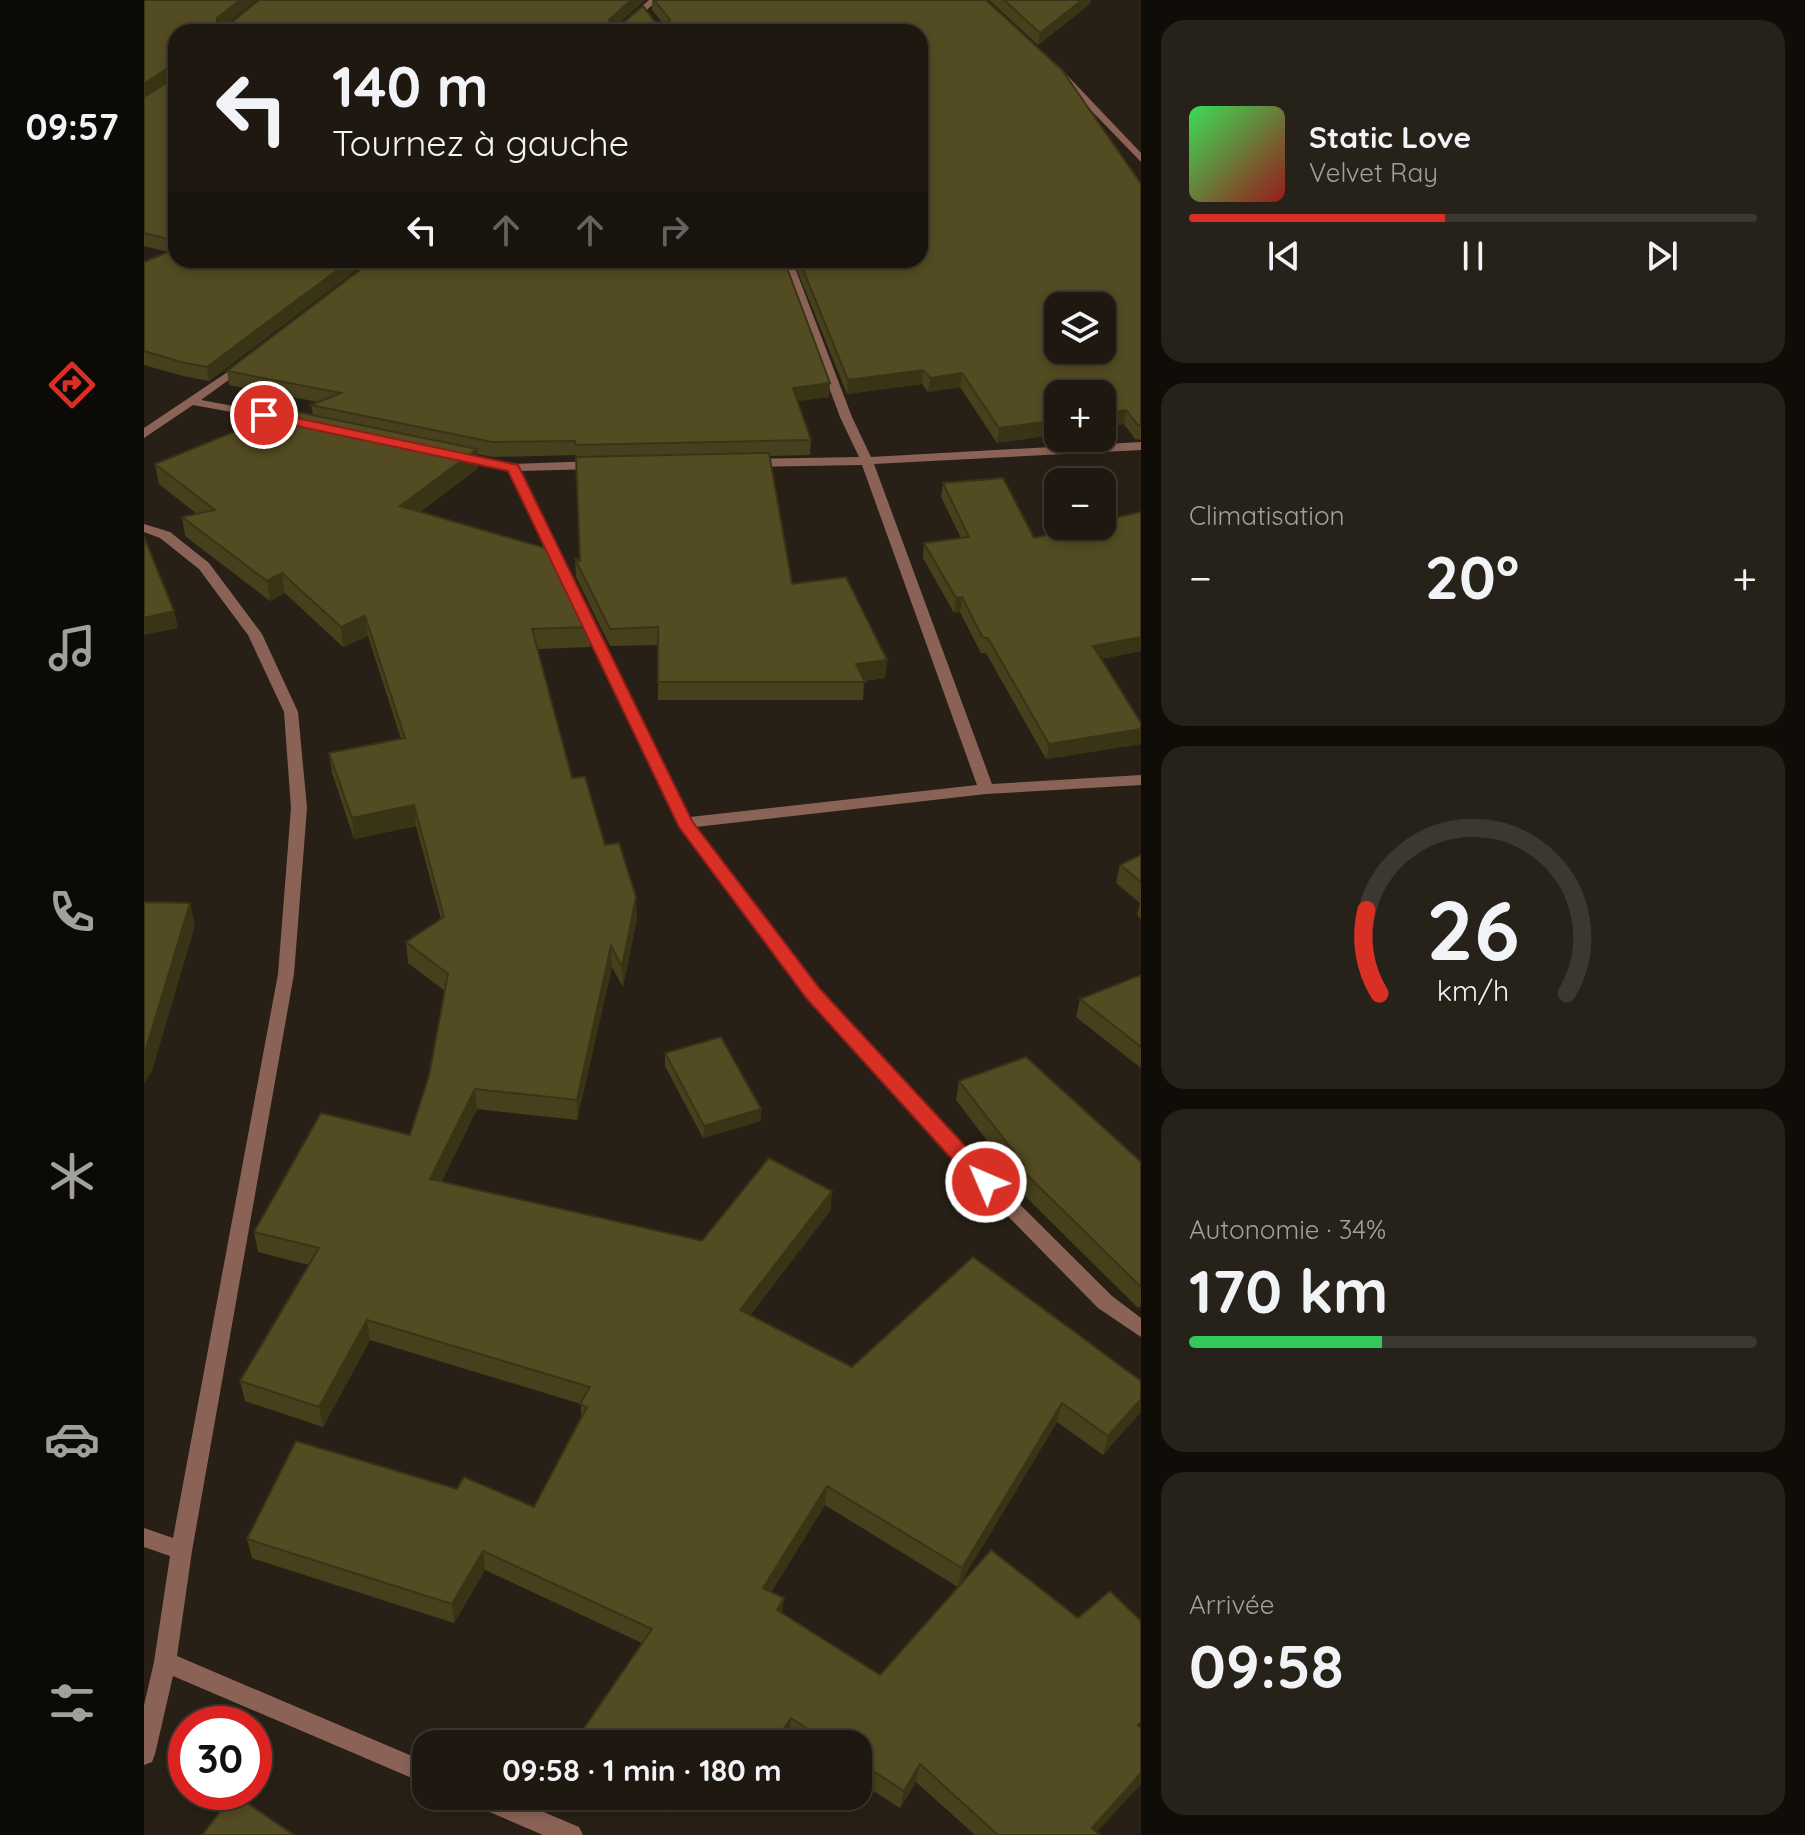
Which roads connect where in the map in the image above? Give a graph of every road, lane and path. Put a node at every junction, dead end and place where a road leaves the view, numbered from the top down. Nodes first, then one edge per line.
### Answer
1 (654, 0) edge
2 (644, 10) junction
3 (653, 21) edge
4 (627, 24) edge
5 (1049, 63) edge
6 (1141, 159) edge
7 (790, 268) edge
8 (257, 354) edge
9 (194, 402) junction
10 (303, 423) edge
11 (144, 434) edge
12 (1141, 446) edge
13 (436, 451) edge
14 (867, 461) junction
15 (731, 463) edge
16 (609, 464) edge
17 (513, 468) junction
18 (144, 528) edge
19 (1141, 780) edge
20 (986, 789) junction
21 (685, 823) junction
22 (1141, 1329) edge
23 (144, 1537) edge
24 (181, 1551) junction
25 (165, 1662) junction
26 (144, 1754) edge
27 (412, 1767) edge
28 (512, 1810) edge
29 (571, 1835) edge

1 - 2 street
2 - 3 street
2 - 4 street
5 - 6 street
7 - 14 street
8 - 9 street
9 - 10 street
9 - 11 street
12 - 14 street
13 - 17 street
14 - 15 street
14 - 20 street
16 - 17 street
17 - 21 street
18 - 24 street
19 - 20 street
20 - 21 street
21 - 22 street
23 - 24 street
24 - 25 street
25 - 26 street
25 - 27 street
28 - 29 street

